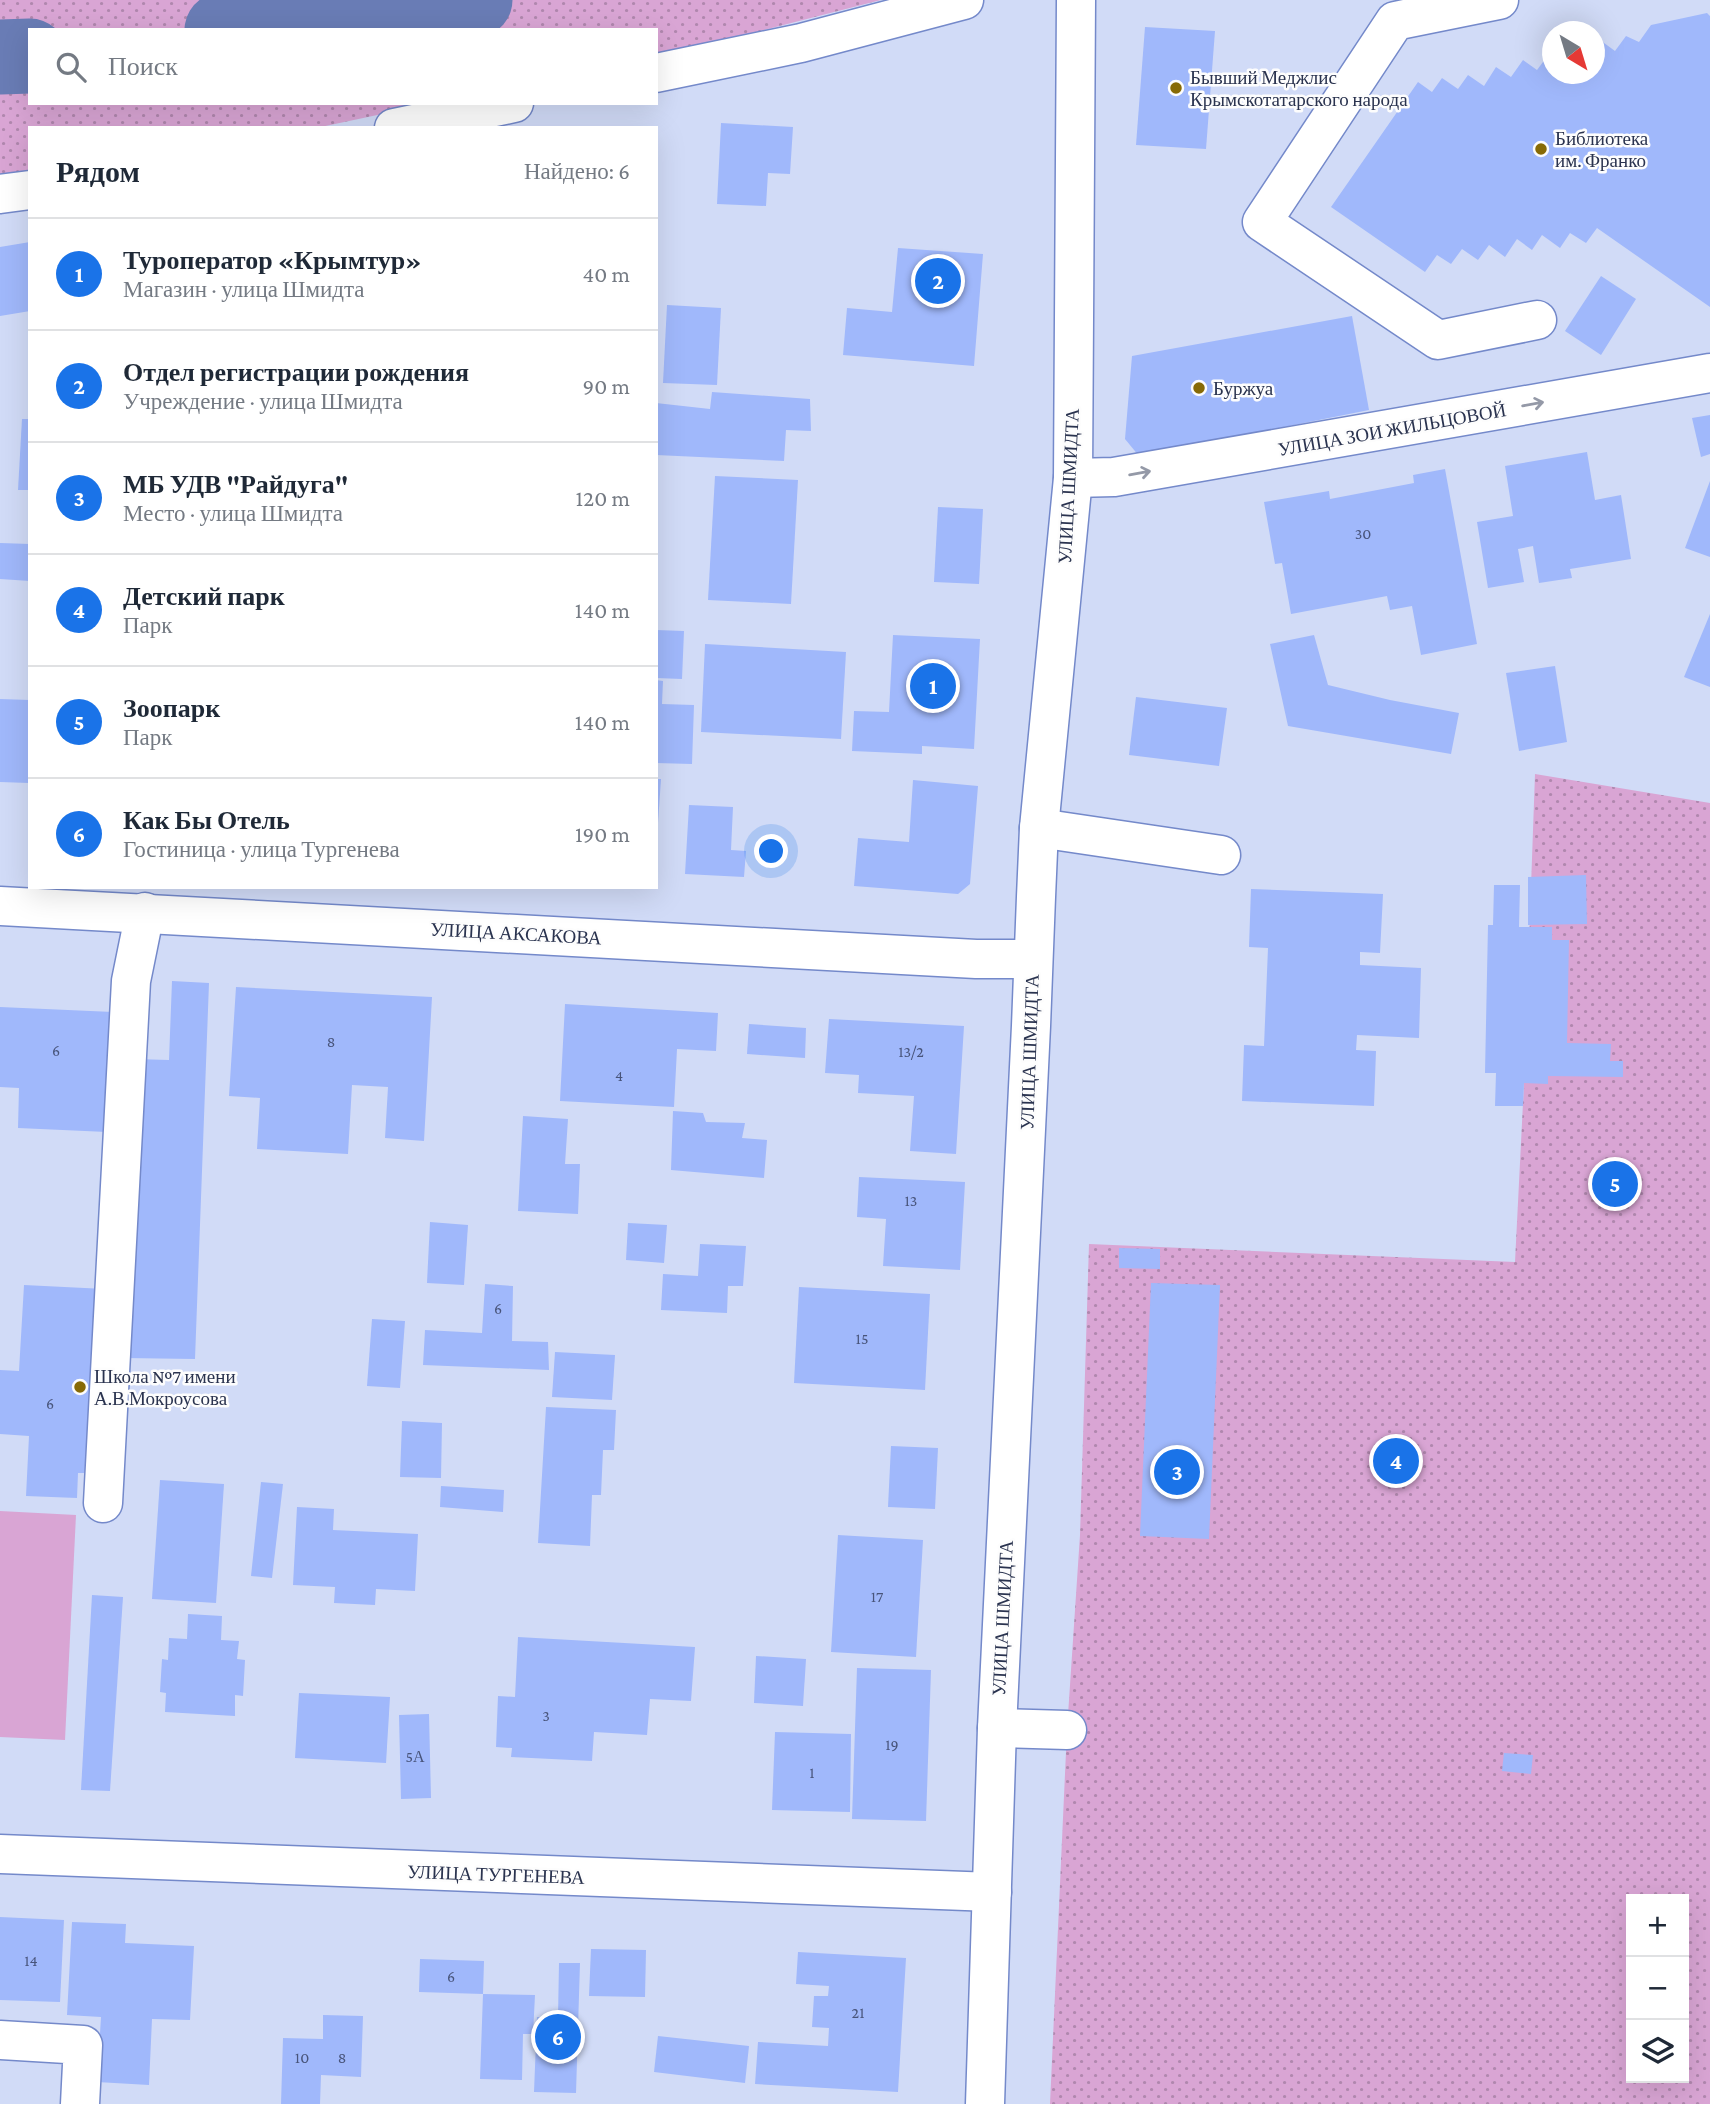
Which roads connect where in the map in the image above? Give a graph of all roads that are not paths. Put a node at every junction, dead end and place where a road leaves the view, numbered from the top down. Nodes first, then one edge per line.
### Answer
1 (964, 0) edge
2 (1076, 0) edge
3 (1499, 0) edge
4 (658, 73) edge
5 (504, 105) edge
6 (404, 126) edge
7 (28, 190) edge
8 (0, 194) edge
9 (1537, 320) dead end
10 (1710, 373) edge
11 (1073, 478) junction
12 (1040, 828) junction
13 (1221, 855) dead end
14 (0, 906) edge
15 (145, 912) junction
16 (1032, 959) junction
17 (103, 1503) dead end
18 (997, 1728) junction
19 (1067, 1730) dead end
20 (0, 1854) edge
21 (992, 1892) junction
22 (0, 2040) edge
23 (80, 2104) edge
24 (985, 2104) edge

1 - 4 street
2 - 11 street, УЛИЦА ШМИДТА
3 - 9 street
5 - 6 street
7 - 8 street
11 -> 10 street, УЛИЦА ЗОИ ЖИЛЬЦОВОЙ
11 - 12 street, УЛИЦА ШМИДТА
12 - 13 street
12 - 16 street, УЛИЦА ШМИДТА
14 - 15 street, УЛИЦА АКСАКОВА
15 - 16 street, УЛИЦА АКСАКОВА
15 - 17 street
16 - 18 street, УЛИЦА ШМИДТА
18 - 19 street
18 - 21 street, УЛИЦА ШМИДТА
20 - 21 street, УЛИЦА ТУРГЕНЕВА
21 - 24 street, УЛИЦА ШМИДТА
22 - 23 street

